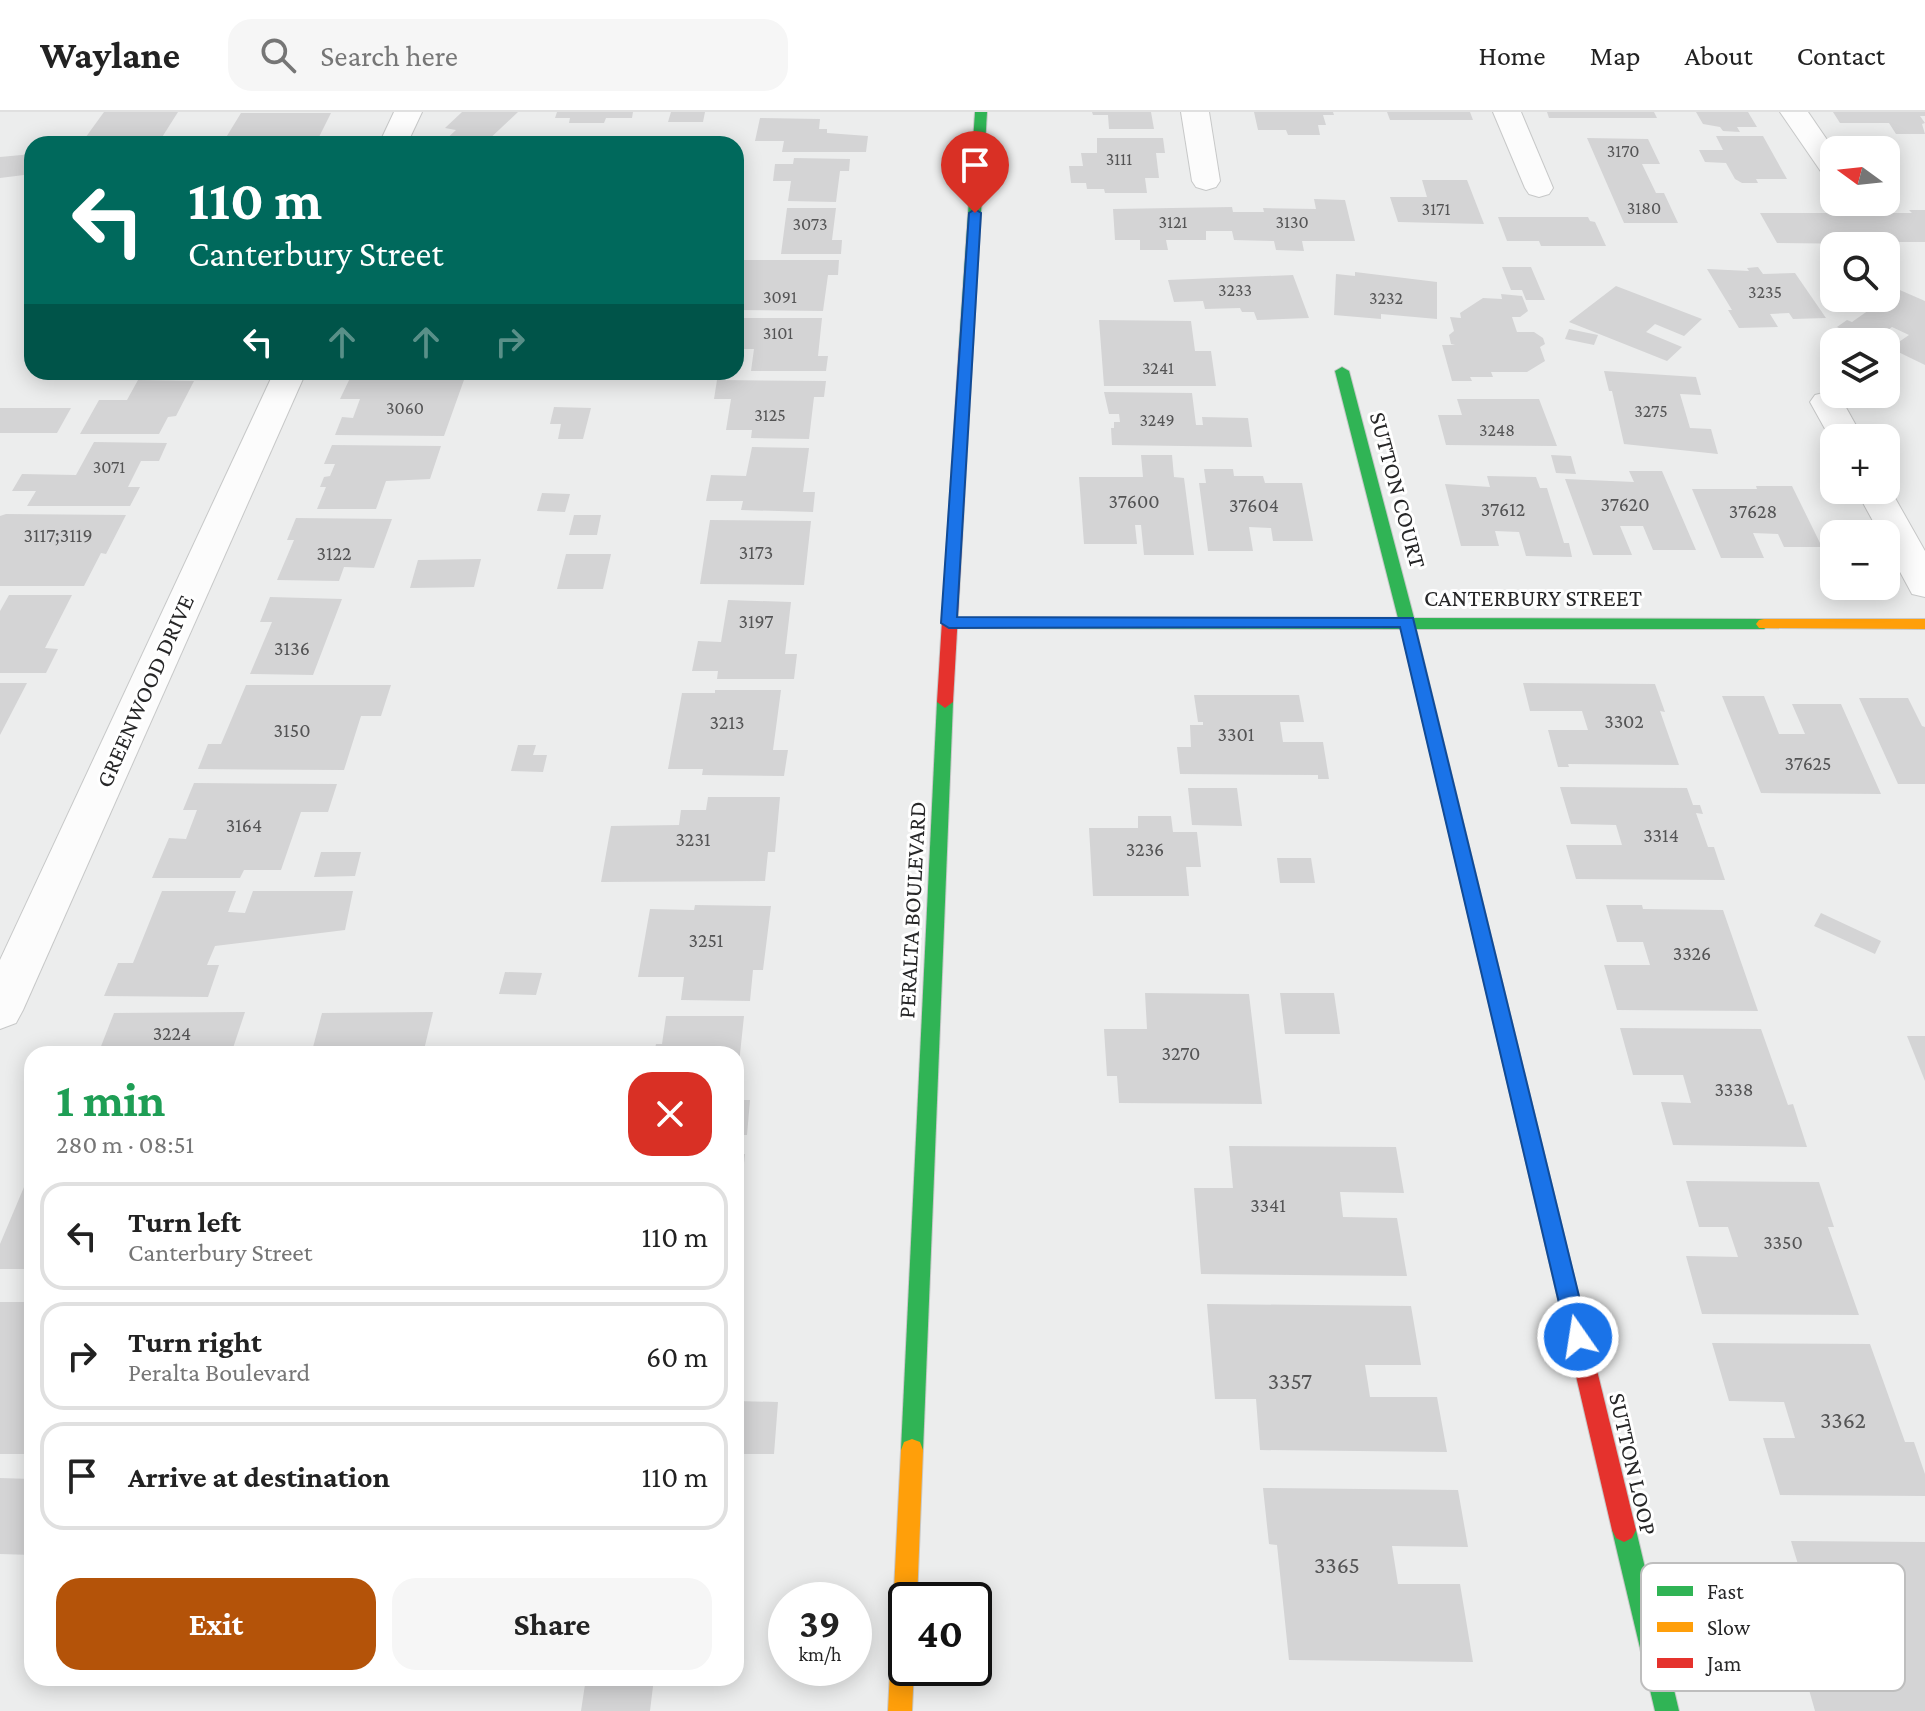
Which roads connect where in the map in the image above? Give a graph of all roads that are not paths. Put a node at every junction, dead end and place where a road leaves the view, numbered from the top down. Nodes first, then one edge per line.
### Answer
1 (408, 112) edge
2 (981, 112) edge
3 (1195, 112) edge
4 (1507, 112) edge
5 (1794, 112) edge
6 (397, 136) edge
7 (1820, 150) edge
8 (1206, 181) dead end
9 (1539, 188) dead end
10 (1342, 371) dead end
11 (286, 380) edge
12 (1882, 504) edge
13 (1925, 585) edge
14 (1407, 622) junction
15 (949, 623) junction
16 (1925, 624) edge
17 (0, 1010) edge
18 (1641, 1602) edge
19 (1662, 1691) edge
20 (900, 1711) edge
21 (1667, 1711) edge

1 - 6 street
2 - 15 street, PERALTA BOULEVARD
3 - 8 street
4 - 9 street
5 - 7 street
10 - 14 street, SUTTON COURT
11 - 17 street, GREENWOOD DRIVE
12 - 13 street
14 - 15 street, CANTERBURY STREET
14 - 16 street, CANTERBURY STREET
14 - 18 street, SUTTON LOOP
15 - 20 street, PERALTA BOULEVARD
19 - 21 street, SUTTON LOOP

